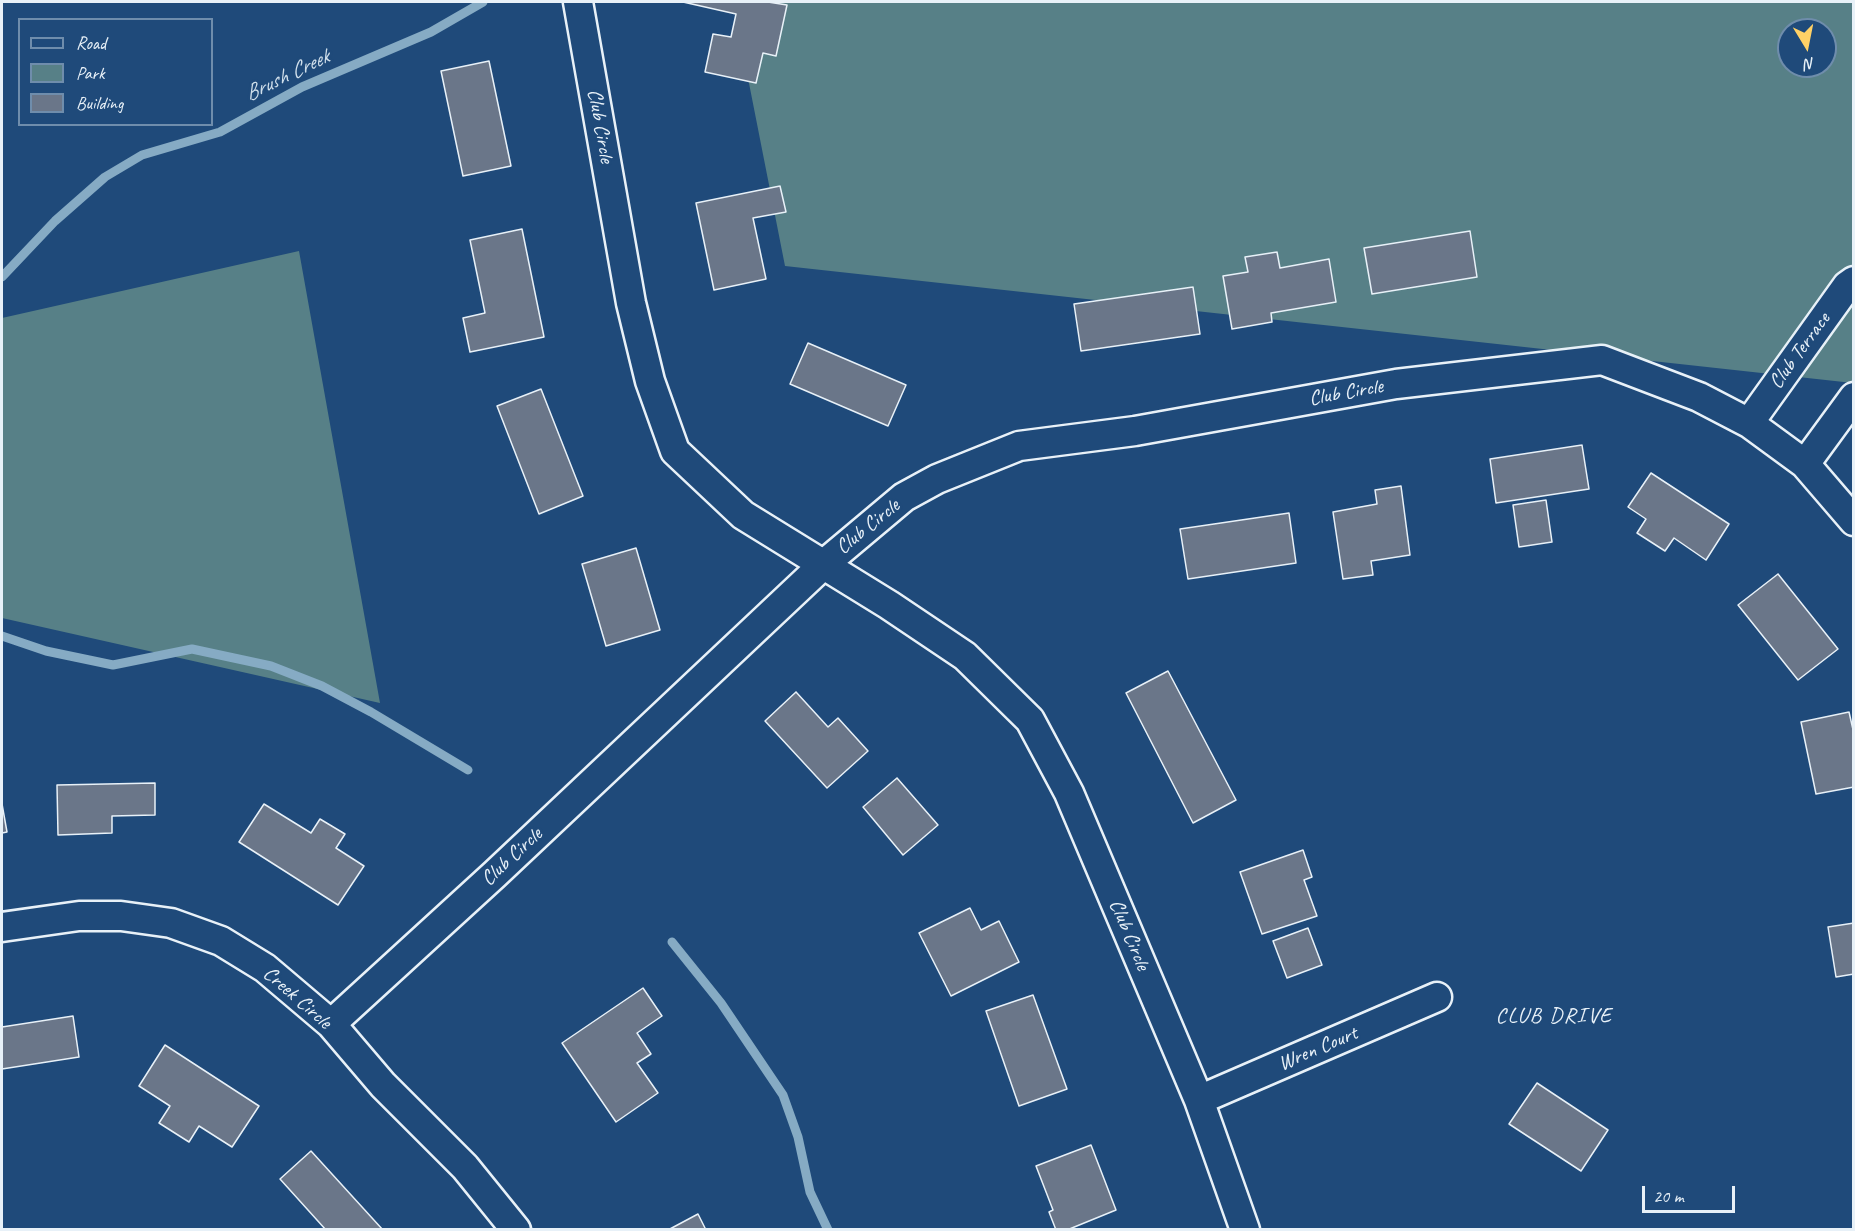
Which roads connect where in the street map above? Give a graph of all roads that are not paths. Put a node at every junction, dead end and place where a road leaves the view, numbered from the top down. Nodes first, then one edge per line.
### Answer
1 (578, 2) edge
2 (1854, 280) edge
3 (1854, 398) edge
4 (1749, 423) junction
5 (1805, 464) junction
6 (1854, 521) edge
7 (823, 565) junction
8 (2, 927) edge
9 (1437, 997) dead end
10 (331, 1024) junction
11 (1199, 1100) junction
12 (516, 1230) edge
13 (1245, 1230) edge

1 - 7 street, Club Circle
2 - 4 street, Club Terrace
3 - 5 street
4 - 5 street, Club Circle
4 - 7 street, Club Circle
5 - 6 street, Club Circle
7 - 10 street, Club Circle
7 - 11 street, Club Circle
8 - 10 street, Creek Circle
9 - 11 street, Wren Court
10 - 12 street, Creek Circle
11 - 13 street, Club Circle

